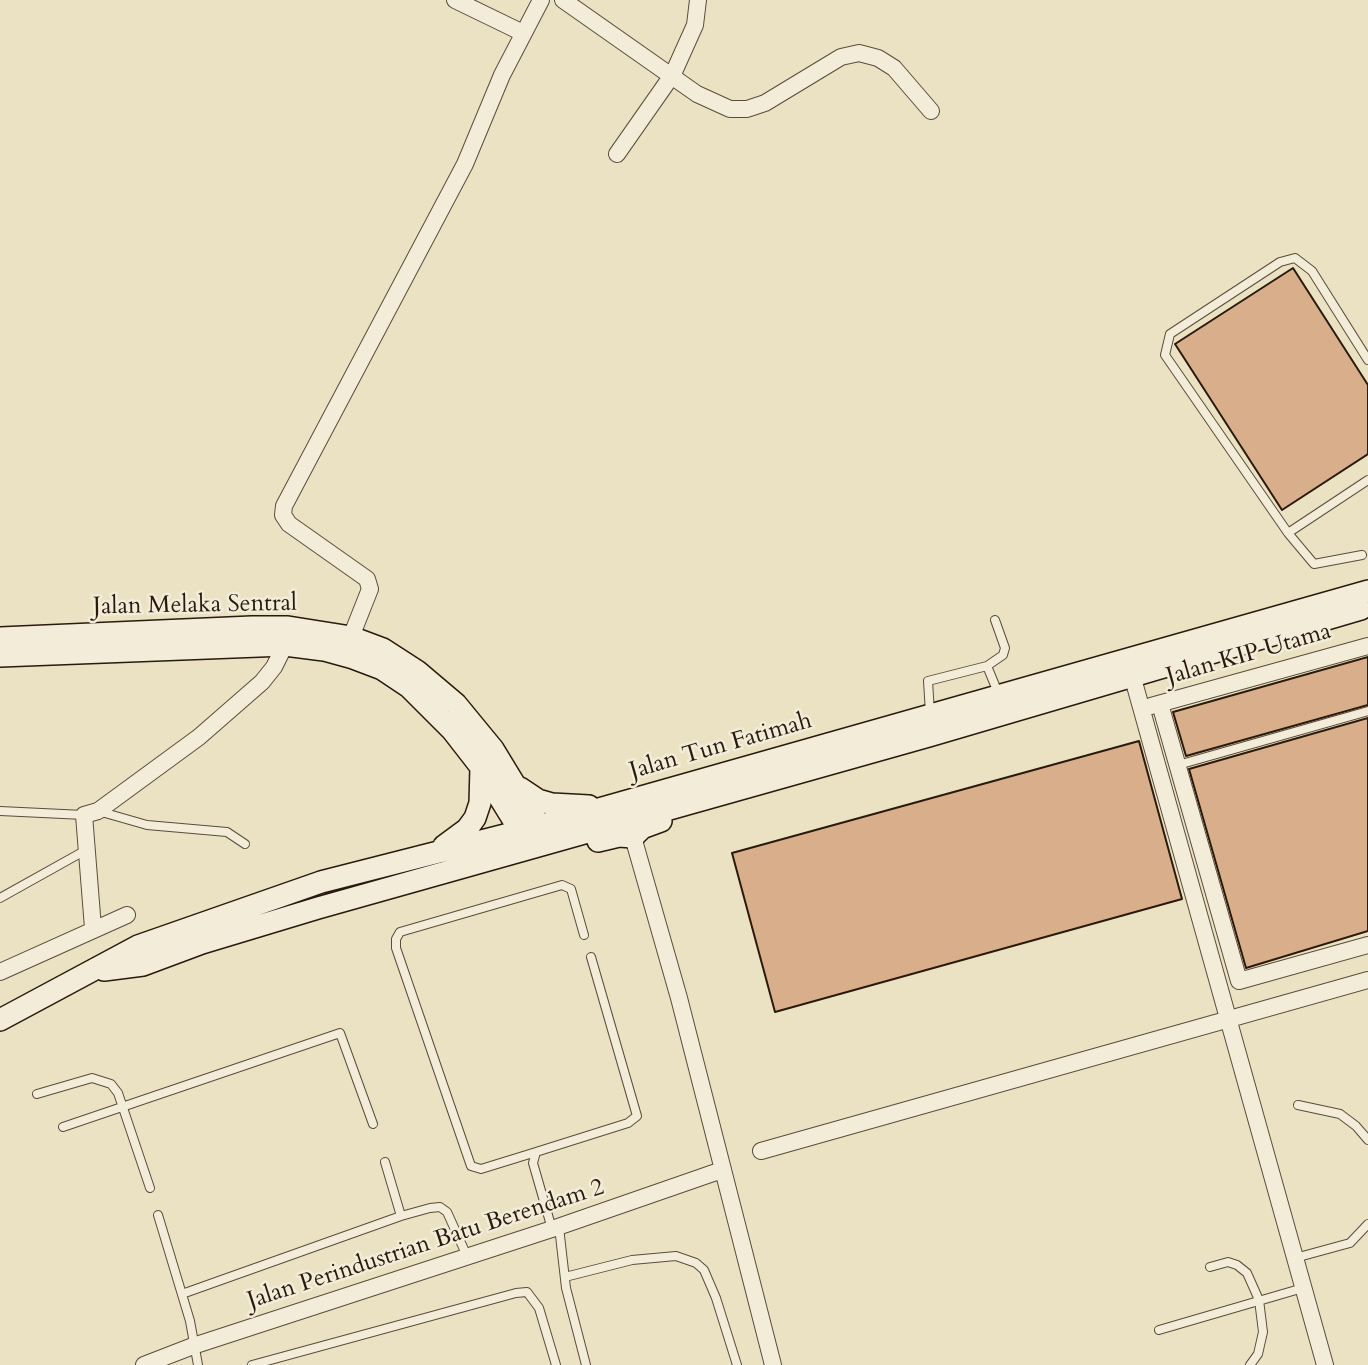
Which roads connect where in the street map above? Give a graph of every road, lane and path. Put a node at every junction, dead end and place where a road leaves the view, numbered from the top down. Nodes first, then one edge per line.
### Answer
1 (455, 0) edge
2 (541, 0) edge
3 (564, 0) edge
4 (698, 0) edge
5 (523, 33) junction
6 (673, 74) junction
7 (931, 111) dead end
8 (617, 154) dead end
9 (1368, 360) edge
10 (1368, 480) edge
11 (1288, 533) junction
12 (1362, 555) dead end
13 (1368, 591) edge
14 (1368, 606) edge
15 (995, 620) dead end
16 (351, 637) junction
17 (0, 638) edge
18 (285, 645) junction
19 (1368, 646) edge
20 (0, 656) edge
21 (987, 666) junction
22 (1132, 675) junction
23 (999, 695) junction
24 (1160, 704) junction
25 (1142, 709) junction
26 (1368, 711) edge
27 (931, 716) junction
28 (1178, 765) junction
29 (480, 766) junction
30 (514, 783) junction
31 (615, 804) junction
32 (677, 807) junction
33 (0, 811) edge
34 (91, 813) junction
35 (535, 836) junction
36 (633, 837) junction
37 (245, 844) dead end
38 (86, 850) junction
39 (433, 852) junction
40 (460, 868) junction
41 (0, 898) edge
42 (127, 915) dead end
43 (93, 929) junction
44 (584, 934) dead end
45 (1368, 945) edge
46 (591, 957) dead end
47 (95, 971) junction
48 (0, 972) edge
49 (1368, 980) edge
50 (0, 1020) edge
51 (1228, 1020) junction
52 (37, 1094) dead end
53 (1298, 1105) dead end
54 (123, 1109) junction
55 (373, 1124) dead end
56 (63, 1127) dead end
57 (1368, 1140) edge
58 (761, 1151) dead end
59 (536, 1152) junction
60 (385, 1162) dead end
61 (722, 1170) junction
62 (150, 1188) dead end
63 (158, 1216) dead end
64 (401, 1216) junction
65 (1368, 1224) edge
66 (556, 1228) junction
67 (467, 1256) junction
68 (1295, 1258) junction
69 (1210, 1267) dead end
70 (565, 1277) junction
71 (1303, 1288) junction
72 (182, 1294) junction
73 (1259, 1300) junction
74 (1159, 1330) dead end
75 (193, 1346) junction
76 (150, 1364) edge
77 (198, 1365) edge
78 (252, 1365) edge
79 (556, 1365) edge
80 (586, 1365) edge
81 (737, 1365) edge
82 (773, 1365) edge
83 (1251, 1365) edge
84 (1325, 1365) edge

1 - 5 street
2 - 5 street
3 - 6 street
4 - 6 street
5 - 16 street
6 - 7 street
6 - 8 street
9 - 11 lane
10 - 11 lane
11 - 12 lane
13 - 23 main road, Jalan Tun Fatimah
14 - 22 main road, Jalan Tun Fatimah
15 - 21 lane
16 - 17 main road, Jalan Melaka Sentral
16 - 30 main road, Jalan Melaka Sentral
18 - 20 main road, Jalan Melaka Sentral
18 - 29 main road, Jalan Melaka Sentral
18 - 34 street
19 - 24 street, Jalan KIP Utama
21 - 23 lane
21 - 27 lane
22 - 25 street
22 - 32 main road, Jalan Tun Fatimah
23 - 27 main road, Jalan Tun Fatimah
24 - 25 street, Jalan KIP Utama
24 - 28 street
25 - 51 street
26 - 28 lane
27 - 31 main road, Jalan Tun Fatimah
28 - 45 street
29 - 35 main road, Jalan Melaka Sentral
29 - 39 main road
30 - 31 main road
30 - 35 main road, Jalan Melaka Sentral
31 - 35 main road, Jalan Tun Fatimah
32 - 35 main road, Jalan Tun Fatimah
32 - 36 main road
33 - 34 lane
34 - 37 lane
34 - 38 street
35 - 39 main road, Jalan Tun Fatimah
35 - 40 main road, Jalan Tun Fatimah
36 - 40 main road
36 - 61 street
38 - 41 lane
38 - 43 street
39 - 47 main road, Jalan Tun Fatimah
40 - 47 main road, Jalan Tun Fatimah
42 - 43 street
43 - 48 street
44 - 59 lane
46 - 59 lane
47 - 50 main road, Jalan Tun Fatimah
49 - 51 street
51 - 58 street
51 - 68 street
52 - 54 lane
53 - 57 lane
54 - 55 lane
54 - 56 lane
54 - 62 lane
59 - 66 lane
60 - 64 lane
61 - 66 street, Jalan Perindustrian Batu Berendam 2
61 - 82 street
63 - 72 lane
64 - 67 lane
64 - 72 lane
65 - 68 lane
66 - 67 street, Jalan Perindustrian Batu Berendam 2
66 - 70 lane
67 - 75 street, Jalan Perindustrian Batu Berendam 2
68 - 71 street
69 - 73 lane
70 - 80 lane
70 - 81 lane
71 - 73 lane
71 - 84 street
72 - 75 lane
73 - 74 lane
73 - 83 lane
75 - 76 street, Jalan Perindustrian Batu Berendam 2
75 - 77 lane
78 - 79 lane

